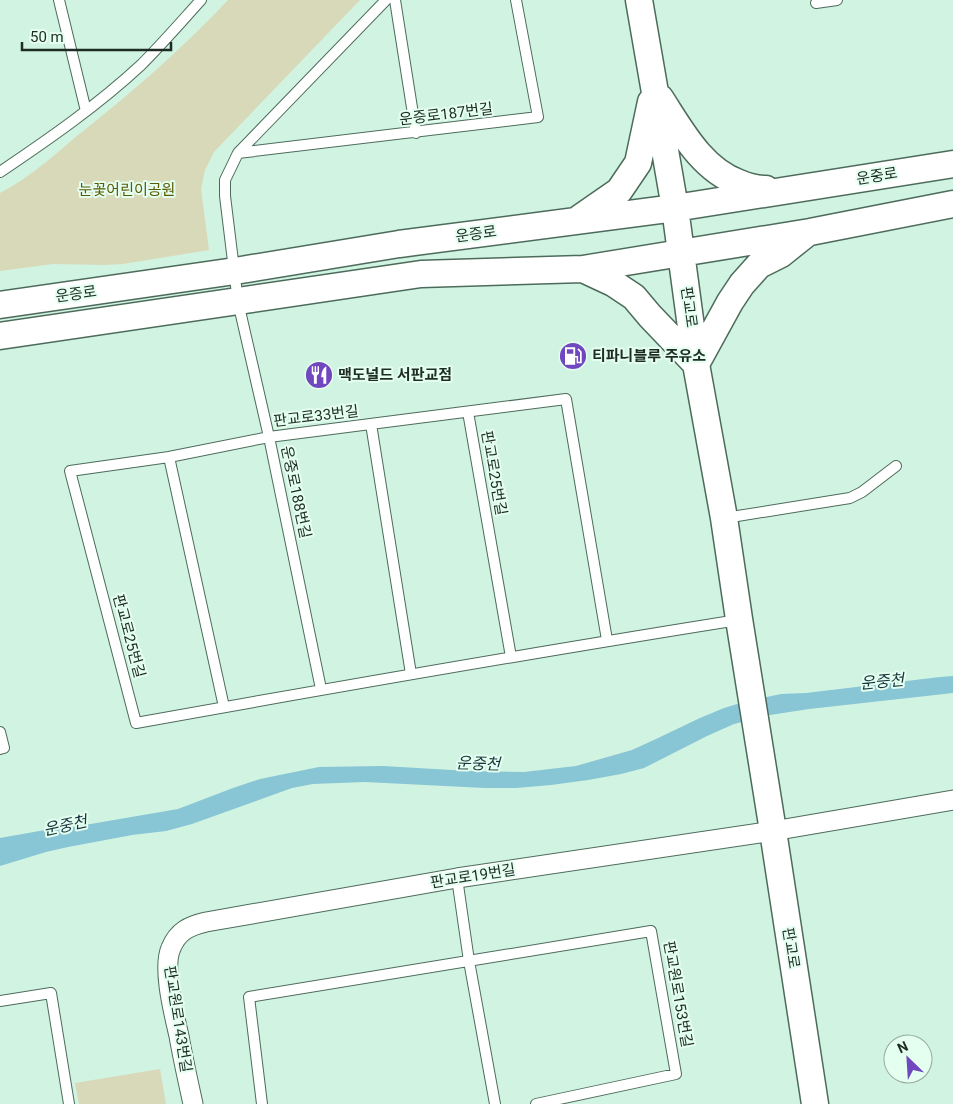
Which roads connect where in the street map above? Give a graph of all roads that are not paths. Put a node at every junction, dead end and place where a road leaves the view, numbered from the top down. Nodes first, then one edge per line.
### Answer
1 (59, 0) edge
2 (201, 0) edge
3 (386, 0) edge
4 (395, 0) edge
5 (516, 0) edge
6 (837, 0) edge
7 (639, 1) edge
8 (816, 3) dead end
9 (654, 89) junction
10 (86, 111) junction
11 (416, 132) junction
12 (238, 153) junction
13 (953, 164) edge
14 (0, 172) edge
15 (795, 189) junction
16 (953, 204) edge
17 (675, 208) junction
18 (577, 221) junction
19 (810, 232) junction
20 (682, 253) junction
21 (583, 269) junction
22 (235, 271) junction
23 (238, 302) junction
24 (0, 305) edge
25 (0, 336) edge
26 (696, 364) junction
27 (468, 412) junction
28 (371, 424) junction
29 (269, 437) junction
30 (169, 457) junction
31 (896, 466) dead end
32 (70, 471) joint
33 (724, 518) junction
34 (740, 630) junction
35 (607, 640) junction
36 (511, 658) junction
37 (411, 674) junction
38 (321, 689) junction
39 (224, 707) junction
40 (0, 732) edge
41 (0, 749) edge
42 (953, 800) edge
43 (773, 831) junction
44 (457, 878) junction
45 (178, 936) joint
46 (469, 961) junction
47 (0, 1001) edge
48 (69, 1104) edge
49 (192, 1104) edge
50 (262, 1104) edge
51 (495, 1104) edge
52 (536, 1104) edge
53 (815, 1104) edge

1 - 10 lane
2 - 10 lane
3 - 12 lane
4 - 11 lane
5 - 11 lane, 운중로187번길
6 - 8 lane
7 - 9 main road, 판교로
9 - 15 main road
9 - 17 main road, 판교로
9 - 18 main road
10 - 14 lane
11 - 12 lane, 운중로187번길
12 - 22 lane
13 - 15 main road, 운중로
15 - 17 main road, 운중로
16 - 19 main road, 운중로
17 - 18 main road, 운중로
17 - 20 main road, 판교로
18 - 22 main road, 운중로
19 - 20 main road, 운중로
19 - 26 main road
20 - 21 main road, 운중로
20 - 26 main road, 판교로
21 - 23 main road, 운중로
21 - 26 main road
22 - 23 lane
22 - 24 main road, 운중로
23 - 25 main road, 운중로
23 - 29 lane, 운중로188번길
26 - 33 main road, 판교로
27 - 28 lane, 판교로33번길
27 - 35 lane, 판교로33번길
27 - 36 lane, 판교로25번길
28 - 29 lane, 판교로33번길
28 - 37 lane
29 - 30 lane, 판교로33번길
29 - 38 lane, 운중로188번길
30 - 32 lane, 판교로33번길
30 - 39 lane
31 - 33 lane
32 - 39 lane, 판교로25번길
33 - 34 main road, 판교로
34 - 35 lane, 판교로25번길
34 - 43 main road, 판교로
35 - 36 lane, 판교로25번길
36 - 37 lane, 판교로25번길
37 - 38 lane, 판교로25번길
38 - 39 lane, 판교로25번길
40 - 41 lane
42 - 43 street, 판교로19번길
43 - 44 street, 판교로19번길
43 - 53 main road, 판교로
44 - 45 street, 판교로19번길
44 - 46 lane
45 - 49 street, 판교원로143번길
46 - 50 lane, 판교원로153번길
46 - 51 lane
46 - 52 lane, 판교원로153번길
47 - 48 lane

